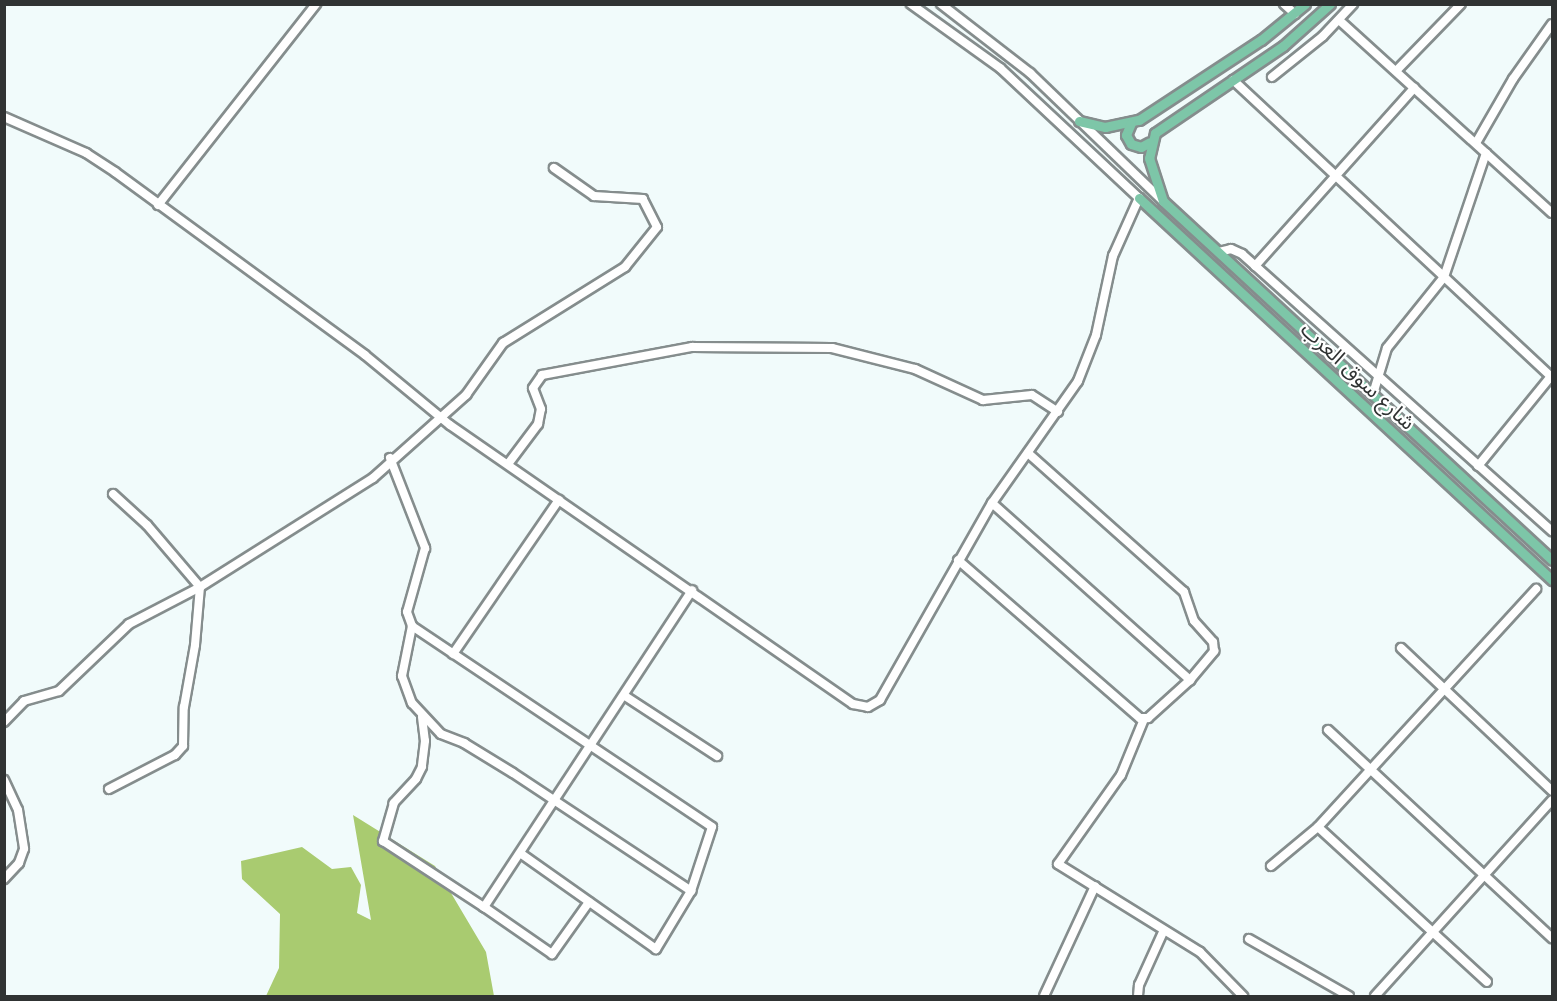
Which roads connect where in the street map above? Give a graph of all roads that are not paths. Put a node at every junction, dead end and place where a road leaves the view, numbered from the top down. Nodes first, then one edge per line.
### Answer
1 (316, 4) edge
2 (911, 4) edge
3 (941, 4) edge
4 (1284, 4) edge
5 (1305, 4) edge
6 (1330, 4) edge
7 (1353, 4) edge
8 (1461, 4) edge
9 (1295, 14) junction
10 (1339, 20) junction
11 (1551, 29) edge
12 (1396, 71) junction
13 (1272, 77) dead end
14 (1233, 80) junction
15 (1414, 88) junction
16 (4, 117) edge
17 (1079, 121) junction
18 (1131, 123) junction
19 (1150, 142) junction
20 (1476, 143) junction
21 (1486, 153) junction
22 (554, 168) dead end
23 (1336, 176) junction
24 (1139, 198) junction
25 (1162, 201) junction
26 (158, 205) junction
27 (1552, 213) edge
28 (1219, 252) junction
29 (1255, 266) junction
30 (1444, 277) junction
31 (1379, 376) junction
32 (1552, 376) edge
33 (1373, 394) junction
34 (1058, 412) junction
35 (440, 417) junction
36 (1028, 453) junction
37 (390, 458) junction
38 (508, 464) junction
39 (1478, 466) junction
40 (113, 494) dead end
41 (559, 500) junction
42 (992, 504) junction
43 (1552, 531) edge
44 (958, 560) junction
45 (1552, 560) edge
46 (1552, 580) edge
47 (200, 587) junction
48 (1536, 589) dead end
49 (692, 590) junction
50 (412, 626) junction
51 (1401, 648) dead end
52 (453, 654) junction
53 (1190, 680) junction
54 (1443, 690) junction
55 (625, 696) junction
56 (422, 716) junction
57 (1144, 719) junction
58 (4, 722) edge
59 (1328, 730) dead end
60 (590, 748) junction
61 (717, 756) dead end
62 (1370, 769) junction
63 (4, 780) edge
64 (108, 789) dead end
65 (1552, 791) edge
66 (1552, 800) edge
67 (554, 804) junction
68 (1318, 827) junction
69 (520, 853) junction
70 (1271, 866) dead end
71 (1485, 875) junction
72 (4, 879) edge
73 (1095, 886) junction
74 (691, 891) junction
75 (589, 902) junction
76 (483, 907) junction
77 (1164, 930) junction
78 (1432, 934) junction
79 (1552, 938) edge
80 (1249, 939) dead end
81 (1487, 982) dead end
82 (1044, 996) edge
83 (1138, 996) edge
84 (1243, 996) edge
85 (1349, 996) edge
86 (1375, 996) edge

1 - 26 street
2 - 24 street
3 - 17 street
4 - 9 street
5 - 9 main road
6 - 14 main road
7 - 10 street
8 - 12 street
9 - 18 main road
10 - 12 street
10 - 13 street
11 - 20 street
12 - 15 street
14 - 19 main road
14 - 23 street
15 - 20 street
15 - 23 street
16 - 26 street
17 - 18 main road
17 - 25 street
18 - 19 main road
19 - 25 main road
20 - 21 street
21 - 27 street
21 - 30 street
22 - 35 street
23 - 29 street
23 - 30 street
24 - 34 street
24 - 46 main road, شارع سوق العرب
25 - 28 main road
26 - 35 street
28 - 29 street
28 - 33 main road
29 - 31 street
30 - 31 street
30 - 32 street
31 - 33 street
31 - 39 street
32 - 39 street
33 - 45 main road
34 - 36 street
34 - 38 street
35 - 37 street
35 - 38 street
36 - 42 street
36 - 53 street
37 - 47 street
37 - 50 street
38 - 41 street
39 - 43 street
40 - 47 street
41 - 49 street
41 - 52 street
42 - 44 street
42 - 53 street
44 - 49 street
44 - 57 street
47 - 58 street
47 - 64 street
48 - 54 street
49 - 55 street
50 - 52 street
50 - 56 street
51 - 54 street
52 - 60 street
53 - 57 street
54 - 62 street
54 - 65 street
55 - 60 street
55 - 61 street
56 - 67 street
56 - 76 street
57 - 73 street
59 - 62 street
60 - 67 street
60 - 74 street
62 - 68 street
62 - 71 street
63 - 72 street
66 - 71 street
67 - 69 street
67 - 74 street
68 - 70 street
68 - 78 street
69 - 75 street
69 - 76 street
71 - 78 street
71 - 79 street
73 - 77 street
73 - 82 street
74 - 75 street
75 - 76 street
77 - 83 street
77 - 84 street
78 - 81 street
78 - 86 street
80 - 85 street

